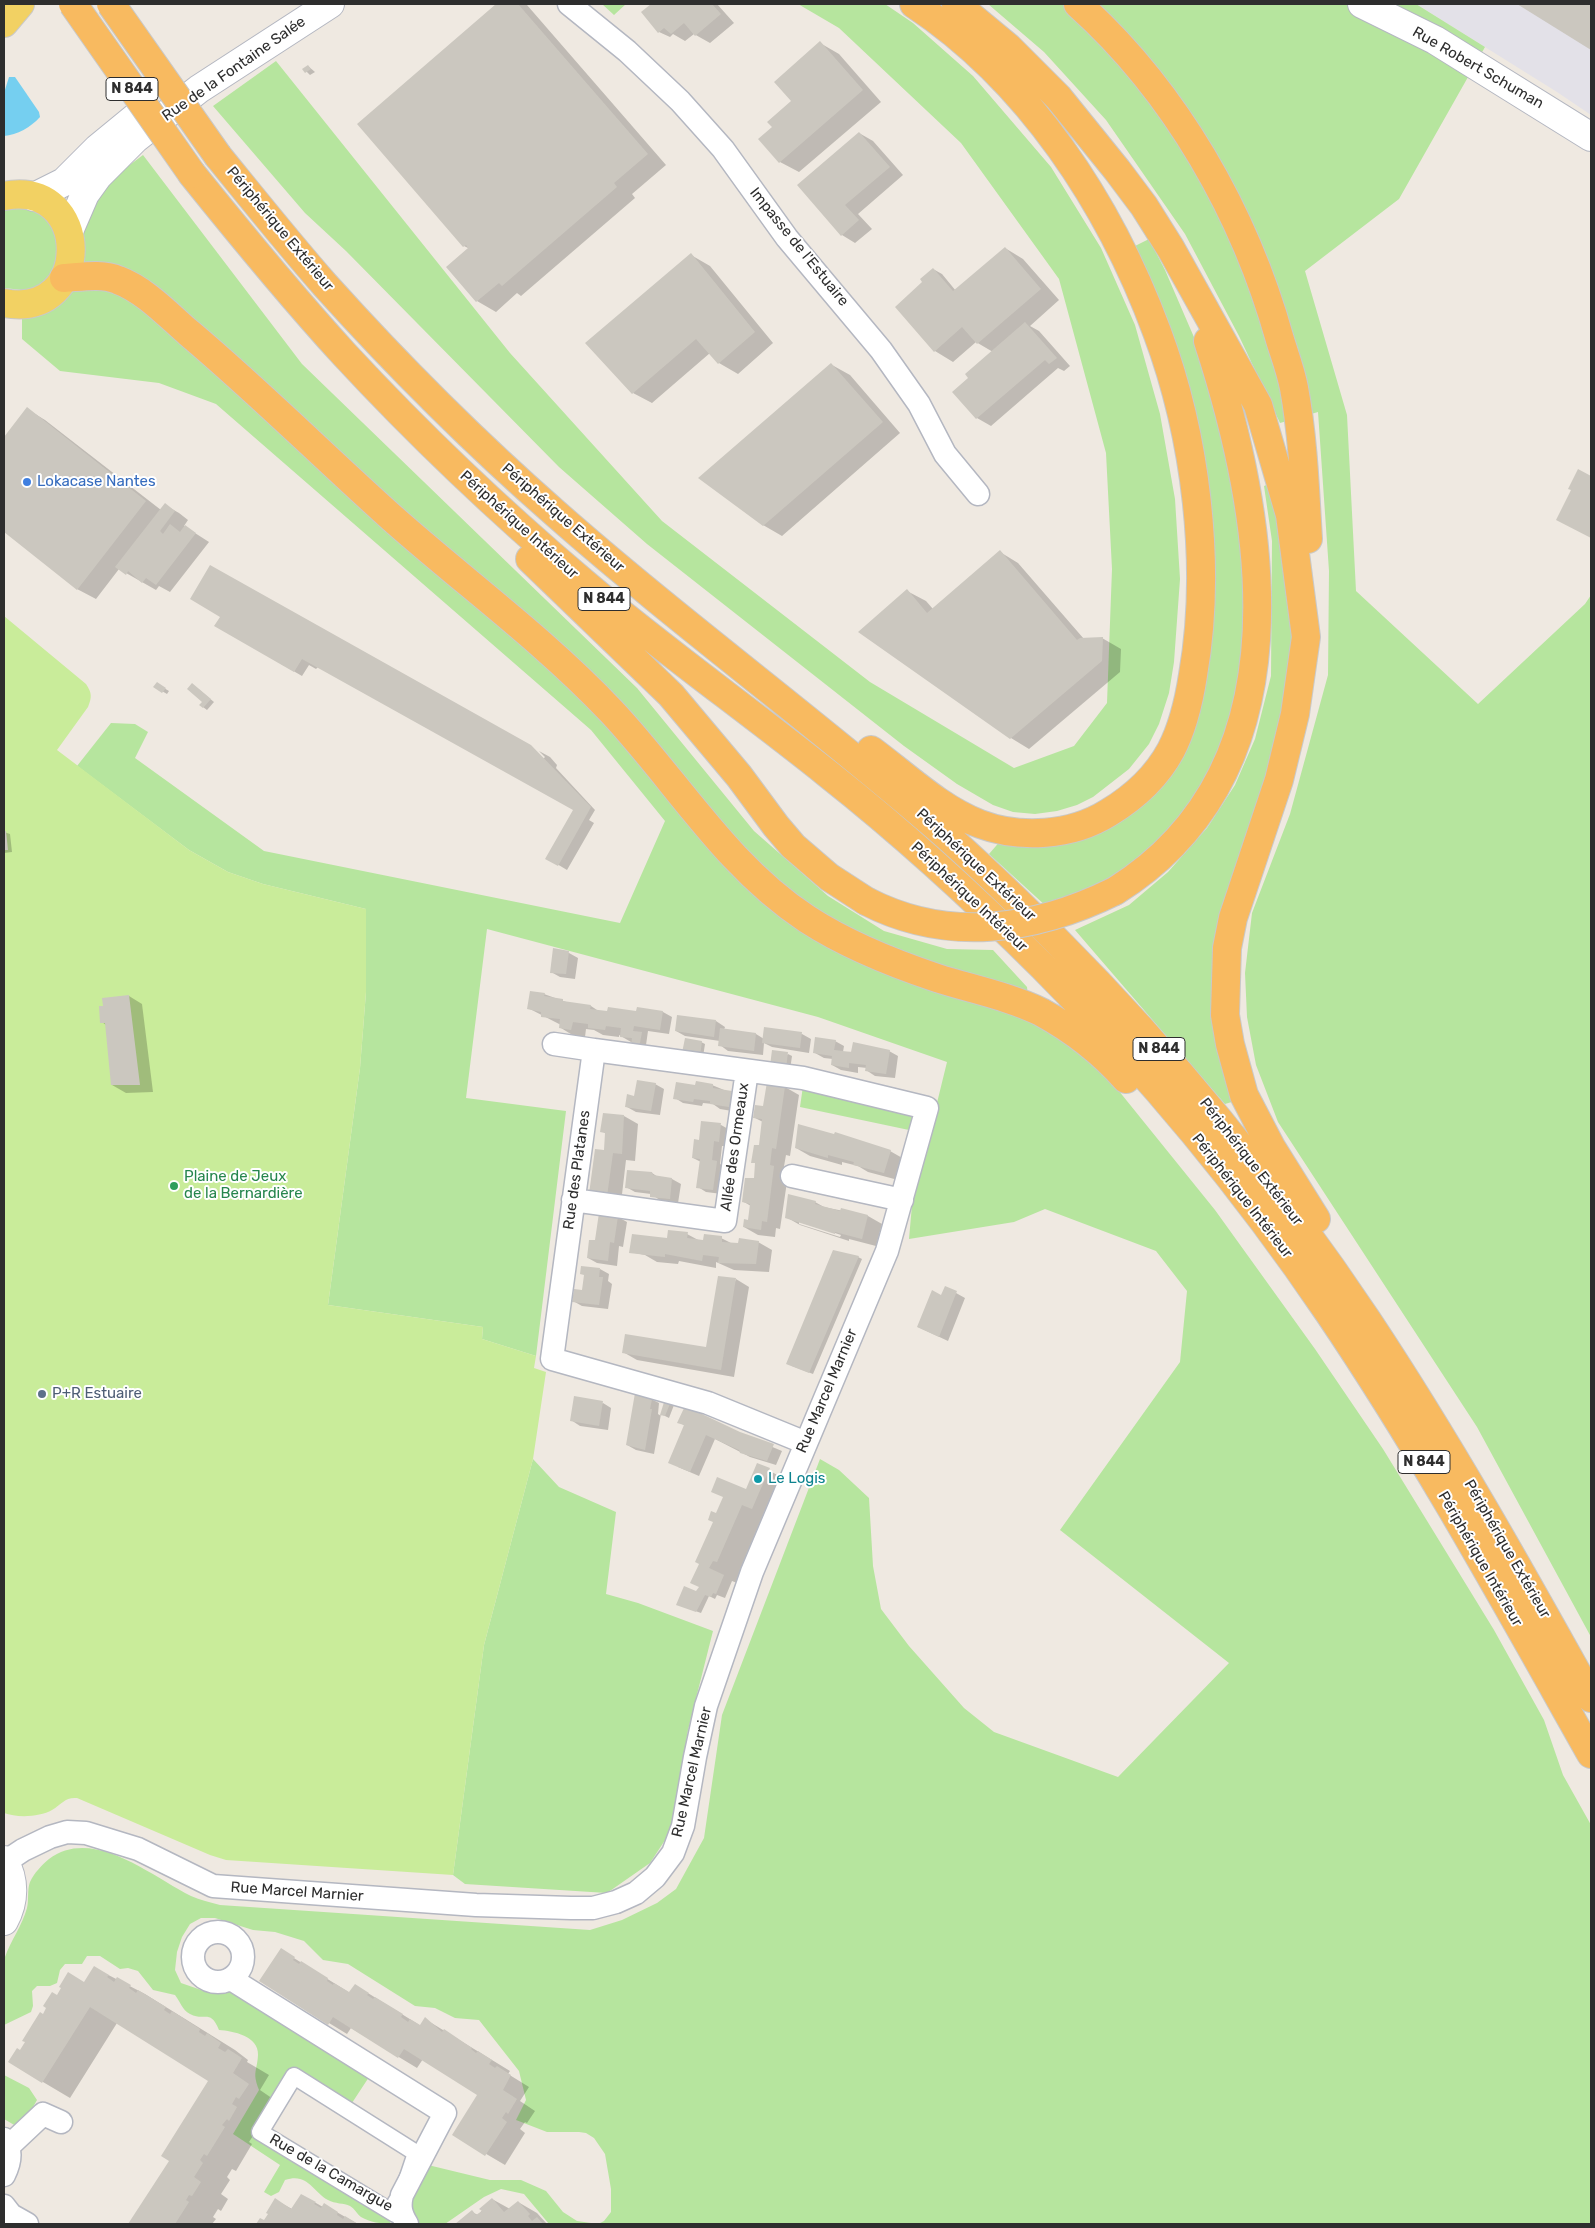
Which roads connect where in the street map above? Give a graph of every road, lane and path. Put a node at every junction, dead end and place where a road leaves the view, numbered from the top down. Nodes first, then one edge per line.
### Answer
1 (20, 4) edge
2 (73, 4) edge
3 (111, 4) edge
4 (296, 4) edge
5 (330, 4) edge
6 (569, 4) edge
7 (914, 4) edge
8 (956, 4) edge
9 (1078, 4) edge
10 (1362, 4) edge
11 (4, 23) edge
12 (1591, 137) edge
13 (4, 196) edge
14 (34, 197) junction
15 (69, 231) junction
16 (64, 278) junction
17 (279, 281) junction
18 (1192, 289) junction
19 (8, 306) edge
20 (978, 494) dead end
21 (1306, 638) junction
22 (715, 645) junction
23 (554, 1044) dead end
24 (594, 1050) junction
25 (747, 1071) junction
26 (792, 1176) dead end
27 (573, 1200) junction
28 (902, 1200) junction
29 (1284, 1248) junction
30 (1319, 1250) junction
31 (806, 1443) junction
32 (1591, 1698) edge
33 (1591, 1754) edge
34 (4, 1861) edge
35 (4, 1921) edge
36 (231, 1979) dead end
37 (61, 2122) dead end
38 (6, 2143) edge
39 (4, 2175) edge
40 (402, 2194) junction
41 (4, 2206) edge
42 (27, 2224) edge
43 (407, 2224) edge

1 - 11 main road
2 - 17 highway, Périphérique Intérieur / N 844, bridge
3 - 22 highway, Périphérique Extérieur / N 844, bridge
4 - 14 street, Rue de la Fontaine Salée
5 - 15 street, Rue de la Fontaine Salée
6 - 20 street, Impasse de l'Estuaire
7 - 22 highway
8 - 18 highway
9 - 21 highway
10 - 12 street, Rue Robert Schuman
13 - 14 main road
14 - 15 main road
15 - 16 main road
16 - 19 main road
16 - 29 highway
17 - 18 highway, bridge
17 - 29 highway, Périphérique Intérieur / N 844
18 - 21 highway
21 - 30 highway
22 - 30 highway, Périphérique Extérieur / N 844
23 - 24 street
24 - 25 street
24 - 27 street, Rue des Platanes
25 - 27 street, Allée des Ormeaux
25 - 28 street, Rue Marcel Marnier
26 - 28 street
27 - 31 street, Rue des Platanes
28 - 31 street, Rue Marcel Marnier
29 - 33 highway, Périphérique Intérieur / N 844
30 - 32 highway, Périphérique Extérieur / N 844
31 - 34 street, Rue Marcel Marnier
34 - 35 street
36 - 40 street, Rue de la Camargue
37 - 38 street
38 - 39 street
40 - 40 street, Rue de la Camargue
40 - 43 street, Rue de la Camargue
41 - 42 street

